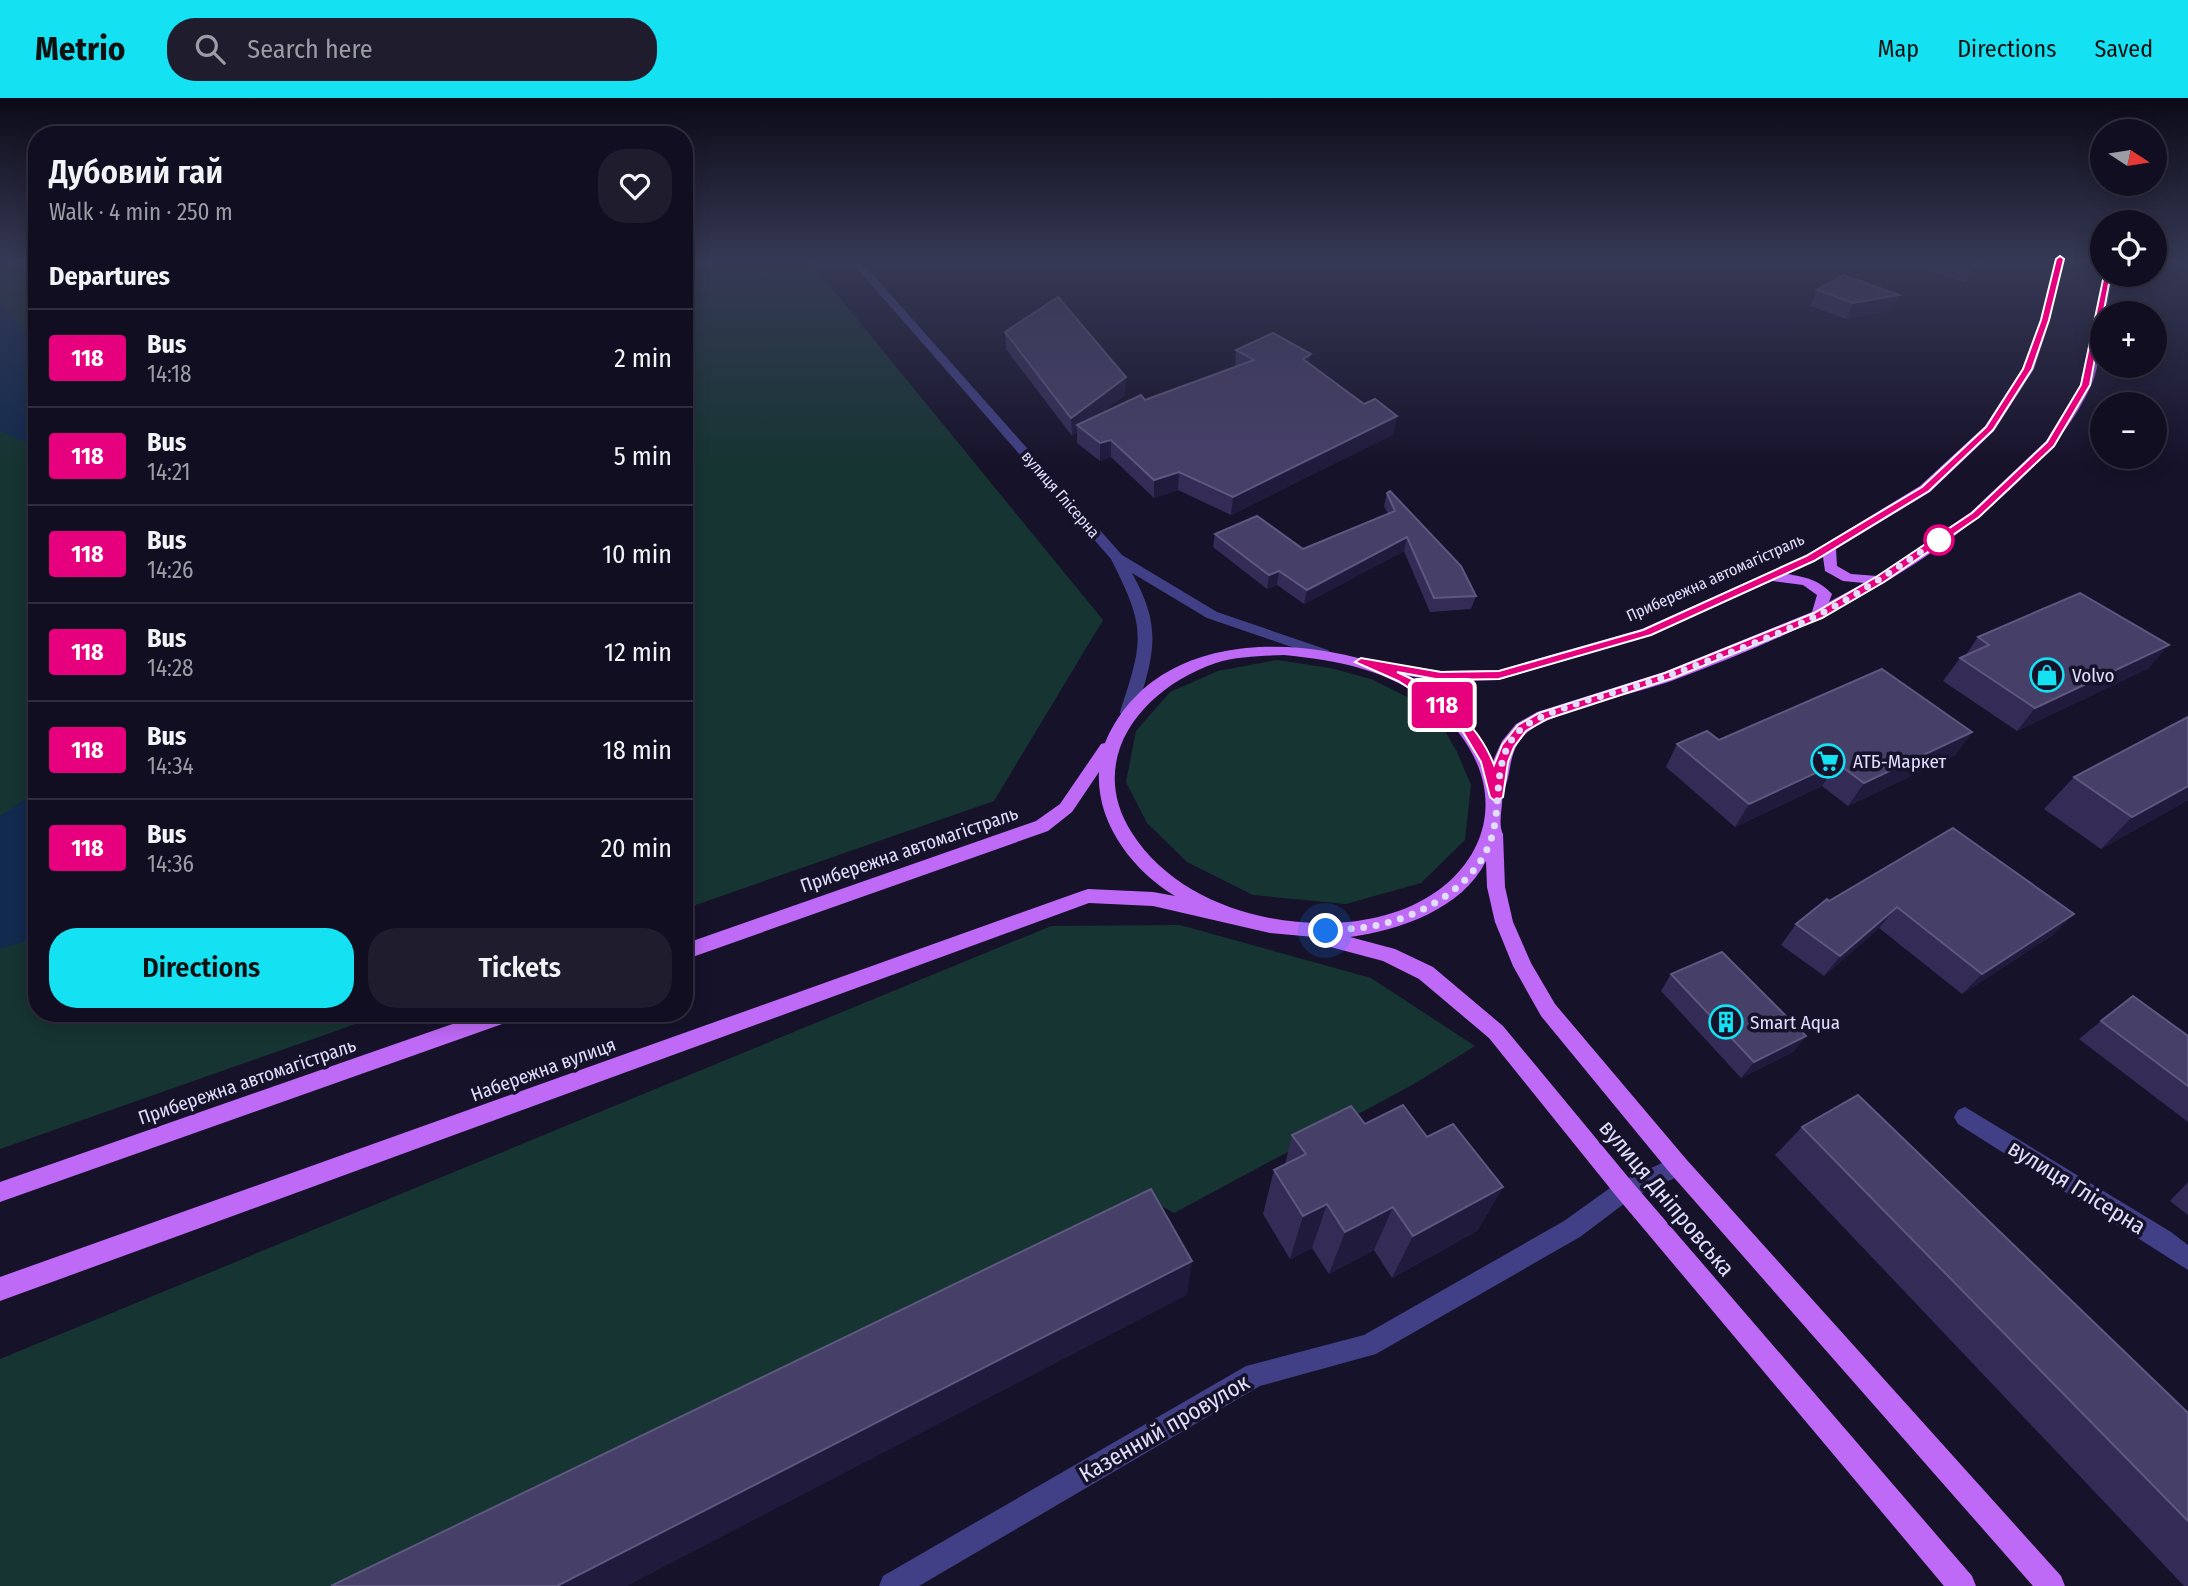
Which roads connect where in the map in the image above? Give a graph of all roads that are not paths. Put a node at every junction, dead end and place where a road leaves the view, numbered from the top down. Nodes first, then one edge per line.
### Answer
1 (915, 328) edge
2 (2042, 328) edge
3 (2097, 328) edge
4 (1829, 547) junction
5 (1117, 558) junction
6 (1772, 577) junction
7 (1880, 580) junction
8 (1818, 615) junction
9 (1323, 653) junction
10 (1361, 662) junction
11 (1128, 712) junction
12 (1112, 739) junction
13 (1496, 797) junction
14 (1494, 830) junction
15 (1227, 914) junction
16 (1275, 927) junction
17 (693, 949) edge
18 (483, 1022) edge
19 (1965, 1117) dead end
20 (1678, 1166) junction
21 (1625, 1190) junction
22 (0, 1192) edge
23 (2188, 1259) edge
24 (0, 1289) edge
25 (893, 1586) edge
26 (1962, 1586) edge
27 (2050, 1586) edge

1 - 5 street, вулиця Глісерна
2 - 4 main road, Прибережна автомагістраль
3 - 7 main road, Прибережна автомагістраль
4 - 6 main road, Прибережна автомагістраль
4 - 7 main road
5 - 9 street, вулиця Глісерна
5 - 11 street
6 - 8 main road
6 - 10 main road, Прибережна автомагістраль
7 - 8 main road, Прибережна автомагістраль
8 - 13 main road, Прибережна автомагістраль
9 - 10 main road, Прибережна автомагістраль
9 - 11 main road, Прибережна автомагістраль
10 - 13 main road, Прибережна автомагістраль
11 - 12 main road, Прибережна автомагістраль
12 - 15 main road, Прибережна автомагістраль
12 - 17 main road, Прибережна автомагістраль
13 - 14 main road, Прибережна автомагістраль
14 - 16 main road, Прибережна автомагістраль
14 - 20 main road, вулиця Дніпровська
15 - 16 main road, Прибережна автомагістраль
15 - 24 main road, Набережна вулиця
16 - 21 main road, вулиця Дніпровська
18 - 22 main road, Прибережна автомагістраль
19 - 23 street, вулиця Глісерна
20 - 21 street, Казенний провулок
20 - 27 main road, вулиця Дніпровська
21 - 25 street, Казенний провулок
21 - 26 main road, вулиця Дніпровська

